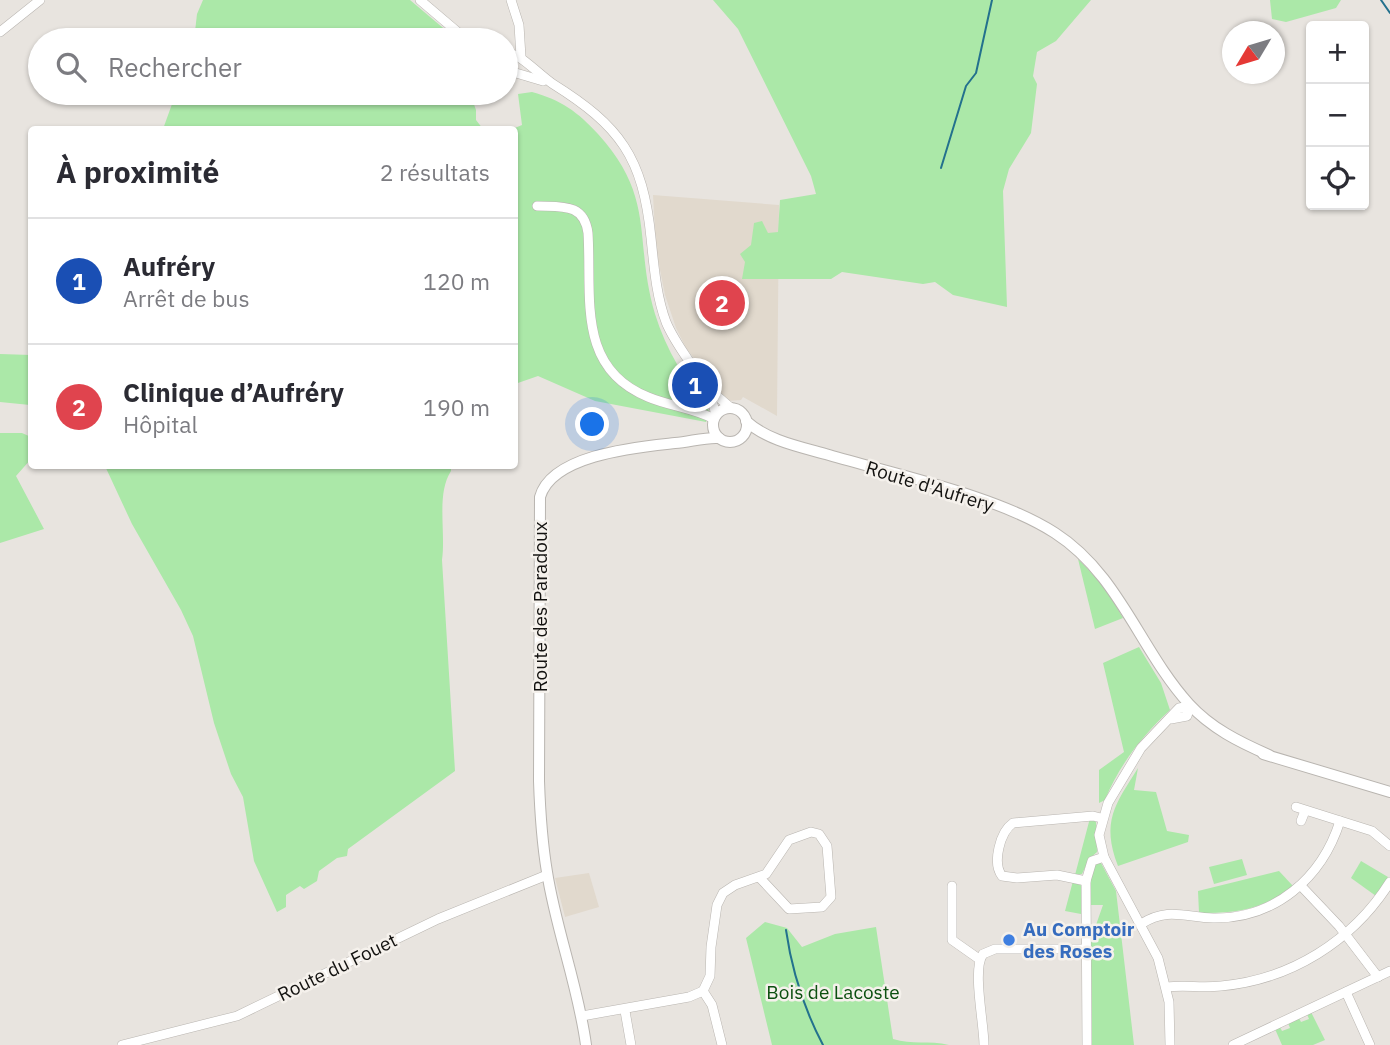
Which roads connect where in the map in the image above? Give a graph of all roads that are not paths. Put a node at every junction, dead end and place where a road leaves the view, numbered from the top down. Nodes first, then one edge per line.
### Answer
1 (40, 0) edge
2 (420, 0) edge
3 (511, 0) edge
4 (453, 28) edge
5 (0, 32) edge
6 (520, 32) junction
7 (518, 36) edge
8 (518, 59) edge
9 (522, 60) junction
10 (518, 70) edge
11 (518, 73) edge
12 (551, 83) junction
13 (537, 206) dead end
14 (701, 381) junction
15 (731, 408) junction
16 (714, 419) junction
17 (746, 421) junction
18 (742, 437) junction
19 (719, 438) junction
20 (782, 441) junction
21 (680, 443) junction
22 (1187, 708) junction
23 (1390, 792) edge
24 (1101, 818) junction
25 (1301, 821) dead end
26 (1340, 821) junction
27 (1390, 846) edge
28 (1104, 857) junction
29 (547, 874) junction
30 (760, 878) junction
31 (1086, 881) junction
32 (1390, 882) edge
33 (952, 886) dead end
34 (1302, 887) junction
35 (1141, 924) junction
36 (1345, 934) junction
37 (1085, 949) junction
38 (979, 959) junction
39 (1390, 971) edge
40 (1378, 977) junction
41 (1167, 987) junction
42 (703, 991) junction
43 (1346, 992) junction
44 (625, 1011) junction
45 (582, 1016) junction
46 (1237, 1044) edge
47 (122, 1045) edge
48 (586, 1045) edge
49 (631, 1045) edge
50 (722, 1045) edge
51 (985, 1045) edge
52 (1087, 1045) edge
53 (1170, 1045) edge
54 (1370, 1045) edge

1 - 5 street
2 - 4 street
3 - 6 street
6 - 7 street
6 - 9 street
8 - 9 street
9 - 10 street
9 - 12 street
11 - 12 street
12 - 14 street
13 - 16 street
14 - 15 street
14 - 16 street
15 - 16 main road
15 - 17 main road
16 - 19 main road
16 - 21 main road
17 - 18 main road
17 - 20 main road, Route d'Aufrery
18 - 19 main road
18 - 20 main road, Route d'Aufrery
19 - 21 main road, Route des Paradoux
20 - 22 main road, Route d'Aufrery
21 - 29 main road, Route des Paradoux
22 - 23 main road, Route d'Aufrery
22 - 24 street
24 - 28 street
24 - 31 street
25 - 26 street
26 - 27 street
26 - 34 street
28 - 31 street
28 - 35 street
29 - 45 main road, Route des Paradoux
29 - 47 street, Route du Fouet
30 - 30 street
30 - 42 street
31 - 37 street
32 - 36 street
33 - 38 street
34 - 35 street
34 - 36 street
35 - 41 street
36 - 40 street
36 - 41 street
37 - 38 street
37 - 52 street
38 - 51 street
39 - 40 street
40 - 43 street
41 - 53 street
42 - 44 street
42 - 50 street
43 - 46 street
43 - 54 street
44 - 45 street
44 - 49 street
45 - 48 main road, Route des Paradoux

